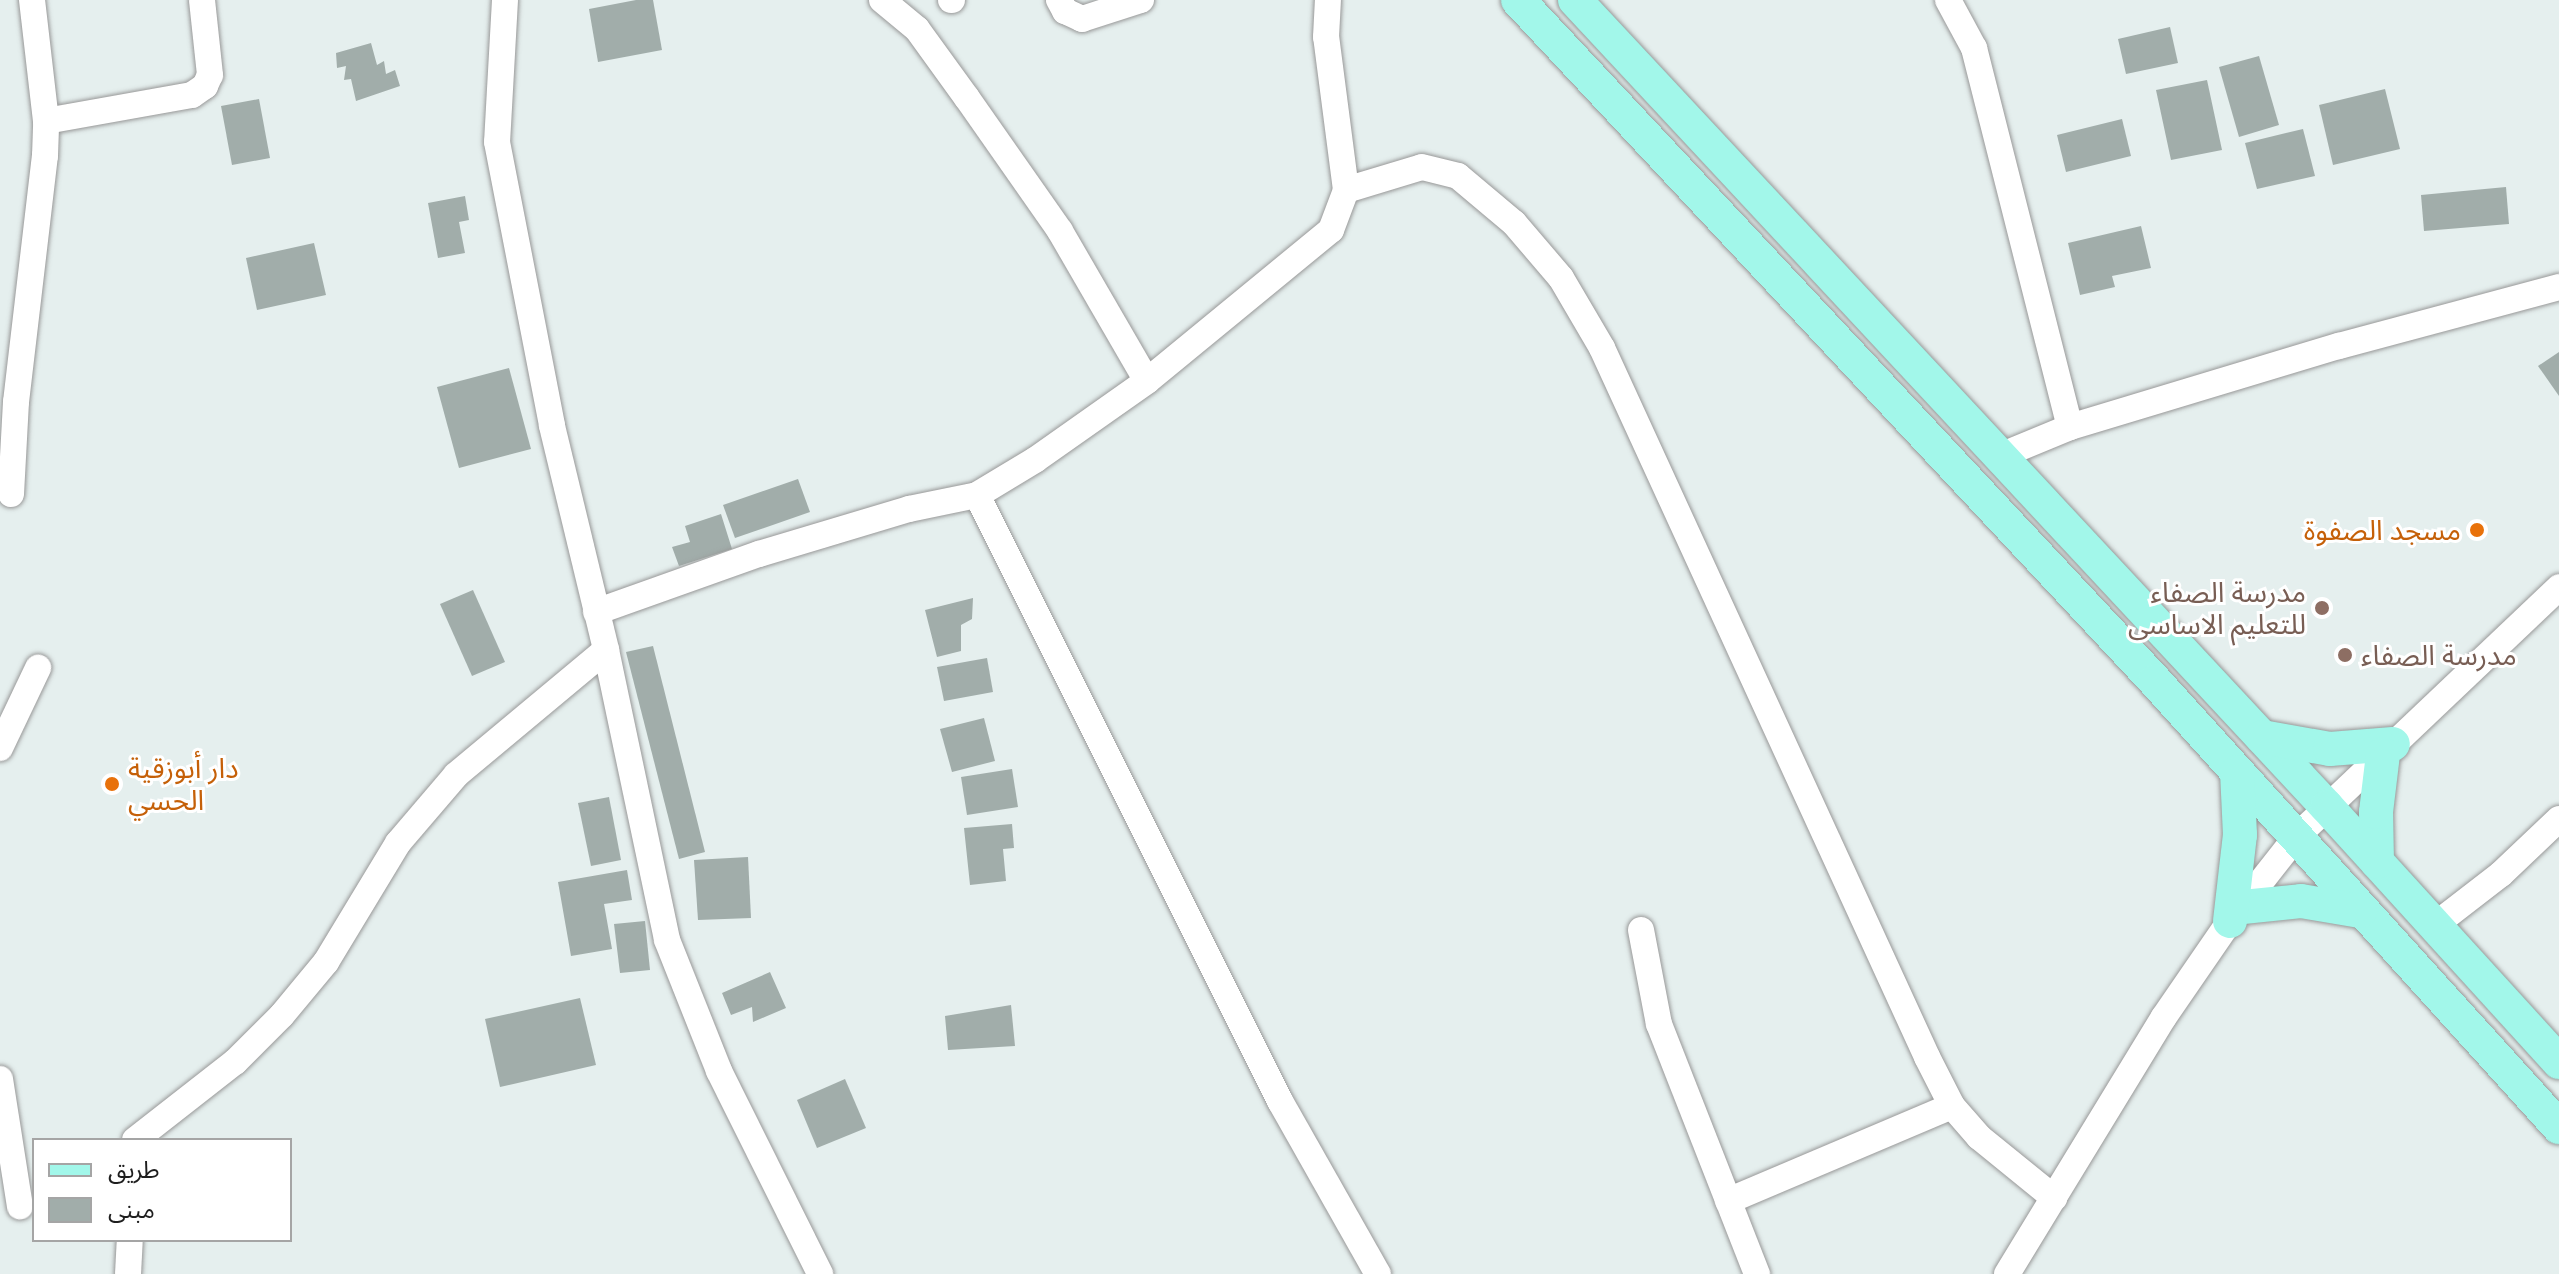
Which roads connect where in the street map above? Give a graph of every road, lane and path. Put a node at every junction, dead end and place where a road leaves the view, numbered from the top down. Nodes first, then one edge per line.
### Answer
1 (32, 0) edge
2 (202, 0) edge
3 (505, 0) edge
4 (882, 0) edge
5 (1059, 0) edge
6 (1141, 0) edge
7 (1328, 0) edge
8 (1518, 0) edge
9 (1575, 0) edge
10 (1948, 0) edge
11 (46, 121) junction
12 (1346, 190) junction
13 (2559, 287) edge
14 (1147, 381) junction
15 (2070, 427) junction
16 (2000, 456) junction
17 (11, 494) dead end
18 (977, 495) junction
19 (2559, 587) edge
20 (596, 612) junction
21 (606, 650) junction
22 (38, 668) dead end
23 (2262, 737) junction
24 (0, 748) edge
25 (2388, 749) junction
26 (2237, 772) junction
27 (2327, 807) junction
28 (2559, 819) edge
29 (2296, 837) junction
30 (2377, 862) junction
31 (2360, 911) junction
32 (2236, 914) junction
33 (2435, 925) junction
34 (1641, 930) dead end
35 (2559, 1062) edge
36 (0, 1079) edge
37 (1952, 1106) junction
38 (2559, 1127) edge
39 (138, 1138) edge
40 (2054, 1198) junction
41 (1728, 1201) junction
42 (18, 1207) edge
43 (130, 1242) edge
44 (128, 1274) edge
45 (820, 1274) edge
46 (1378, 1274) edge
47 (1757, 1274) edge
48 (2007, 1274) edge

1 - 11 street
2 - 11 street
3 - 20 street
4 - 14 street
5 - 6 street
7 - 12 street
8 - 26 main road
9 - 16 main road
10 - 15 street
11 - 17 street
12 - 14 street
12 - 37 street
13 - 15 street
14 - 18 street
15 - 16 street
16 - 23 main road
18 - 20 street
18 - 46 street
19 - 25 street
20 - 21 street
21 - 39 street
21 - 45 street
22 - 24 street
23 - 25 main road
23 - 27 main road
25 - 27 street
25 - 30 main road
26 - 29 main road
26 - 32 main road
27 - 29 street
27 - 30 main road
28 - 33 street
29 - 31 main road
29 - 32 street
30 - 33 main road
31 - 32 main road
31 - 38 main road
32 - 40 street
33 - 35 main road
34 - 41 street
36 - 42 street
37 - 40 street
37 - 41 street
40 - 48 street
41 - 47 street
43 - 44 street

